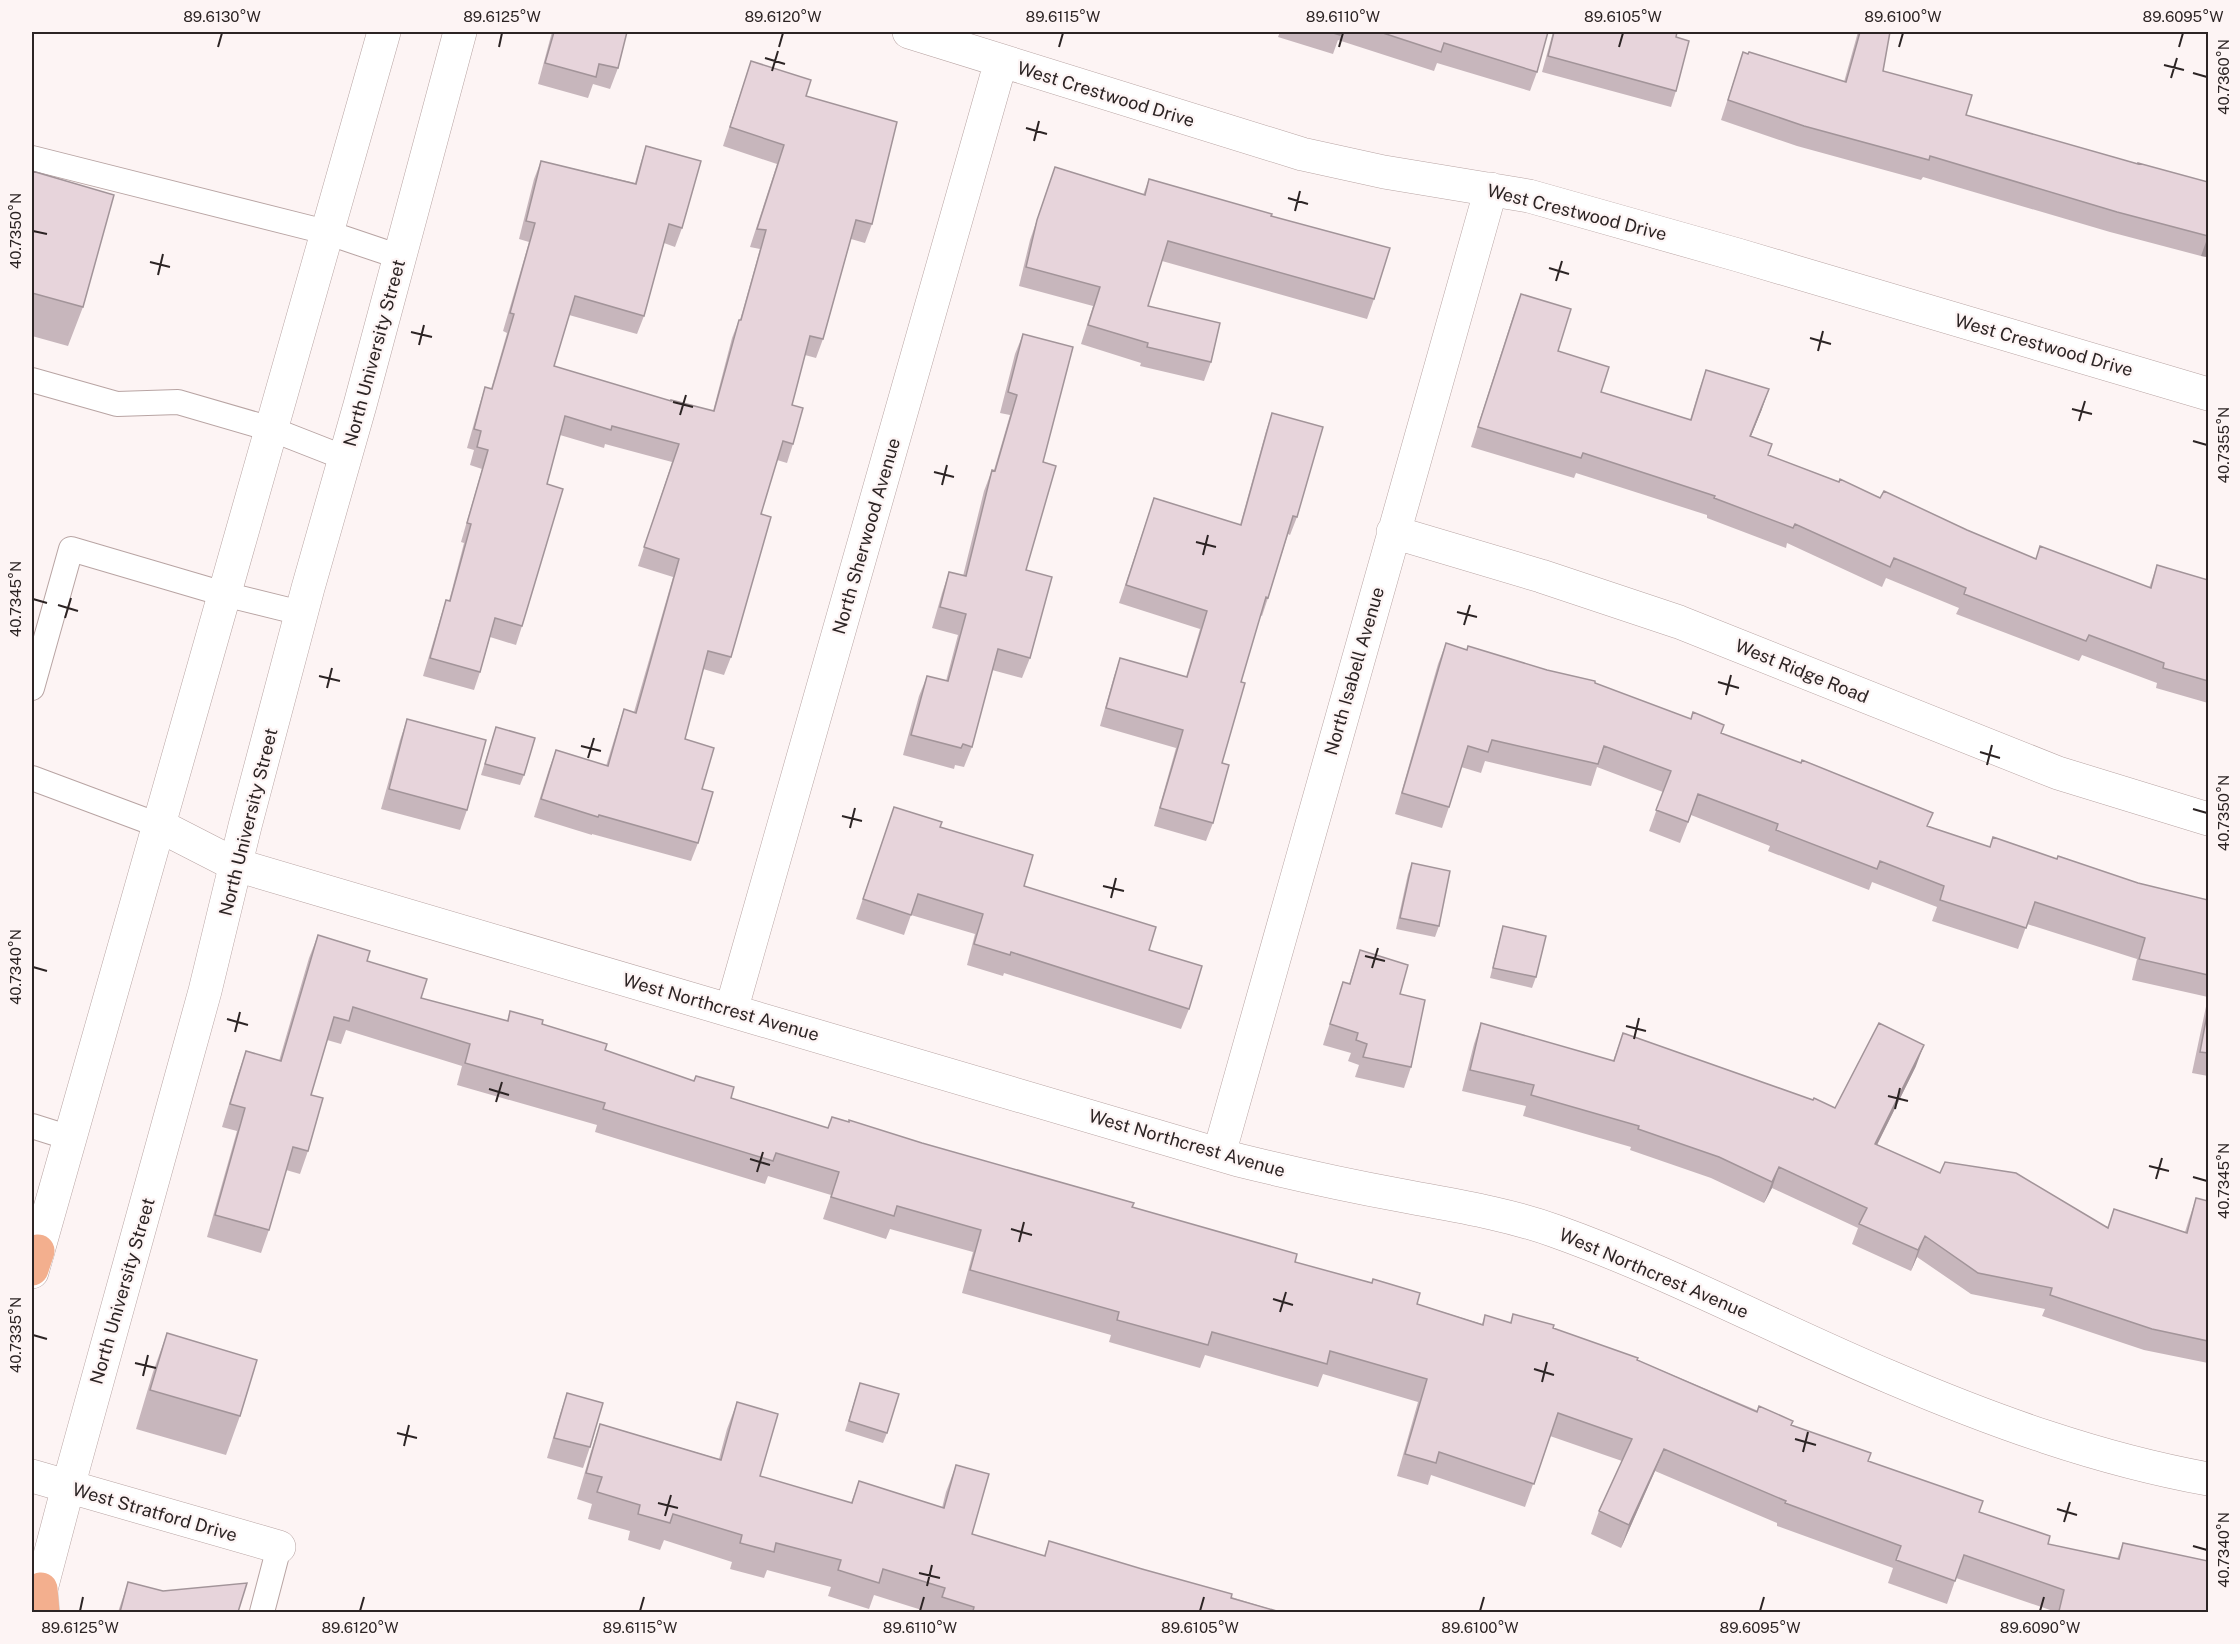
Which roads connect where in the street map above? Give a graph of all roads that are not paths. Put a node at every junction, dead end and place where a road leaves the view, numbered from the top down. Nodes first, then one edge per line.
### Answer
1 (384, 32) edge
2 (460, 32) edge
3 (909, 32) edge
4 (1001, 61) junction
5 (32, 158) edge
6 (1491, 189) junction
7 (326, 232) junction
8 (400, 257) junction
9 (32, 380) edge
10 (2208, 394) edge
11 (271, 429) junction
12 (345, 458) junction
13 (1393, 532) junction
14 (224, 594) junction
15 (301, 613) junction
16 (32, 688) edge
17 (32, 778) edge
18 (2208, 819) edge
19 (158, 825) junction
20 (236, 864) junction
21 (731, 1011) junction
22 (32, 1126) edge
23 (70, 1138) junction
24 (1220, 1154) junction
25 (34, 1264) edge
26 (32, 1476) edge
27 (2208, 1479) edge
28 (68, 1487) junction
29 (279, 1547) joint
30 (40, 1605) edge
31 (262, 1612) edge

1 - 7 street
2 - 8 street, North University Street
3 - 4 street, West Crestwood Drive
4 - 6 street, West Crestwood Drive
4 - 21 street, North Sherwood Avenue
5 - 7 lane
6 - 10 street, West Crestwood Drive
6 - 13 street, North Isabell Avenue
7 - 8 lane
7 - 11 street
8 - 12 street, North University Street
9 - 11 lane
11 - 12 lane
11 - 14 street
12 - 15 street, North University Street
13 - 18 street, West Ridge Road
13 - 24 street, North Isabell Avenue
14 - 15 lane
14 - 16 lane
14 - 19 street
15 - 20 street, North University Street
17 - 19 lane
19 - 20 street, West Northcrest Avenue
19 - 23 street
20 - 21 street, West Northcrest Avenue
20 - 28 street, North University Street
21 - 24 street, West Northcrest Avenue
22 - 23 lane
23 - 25 street
24 - 27 street, West Northcrest Avenue
26 - 28 street, West Stratford Drive
28 - 29 street, West Stratford Drive
28 - 30 street, North University Street
29 - 31 lane

